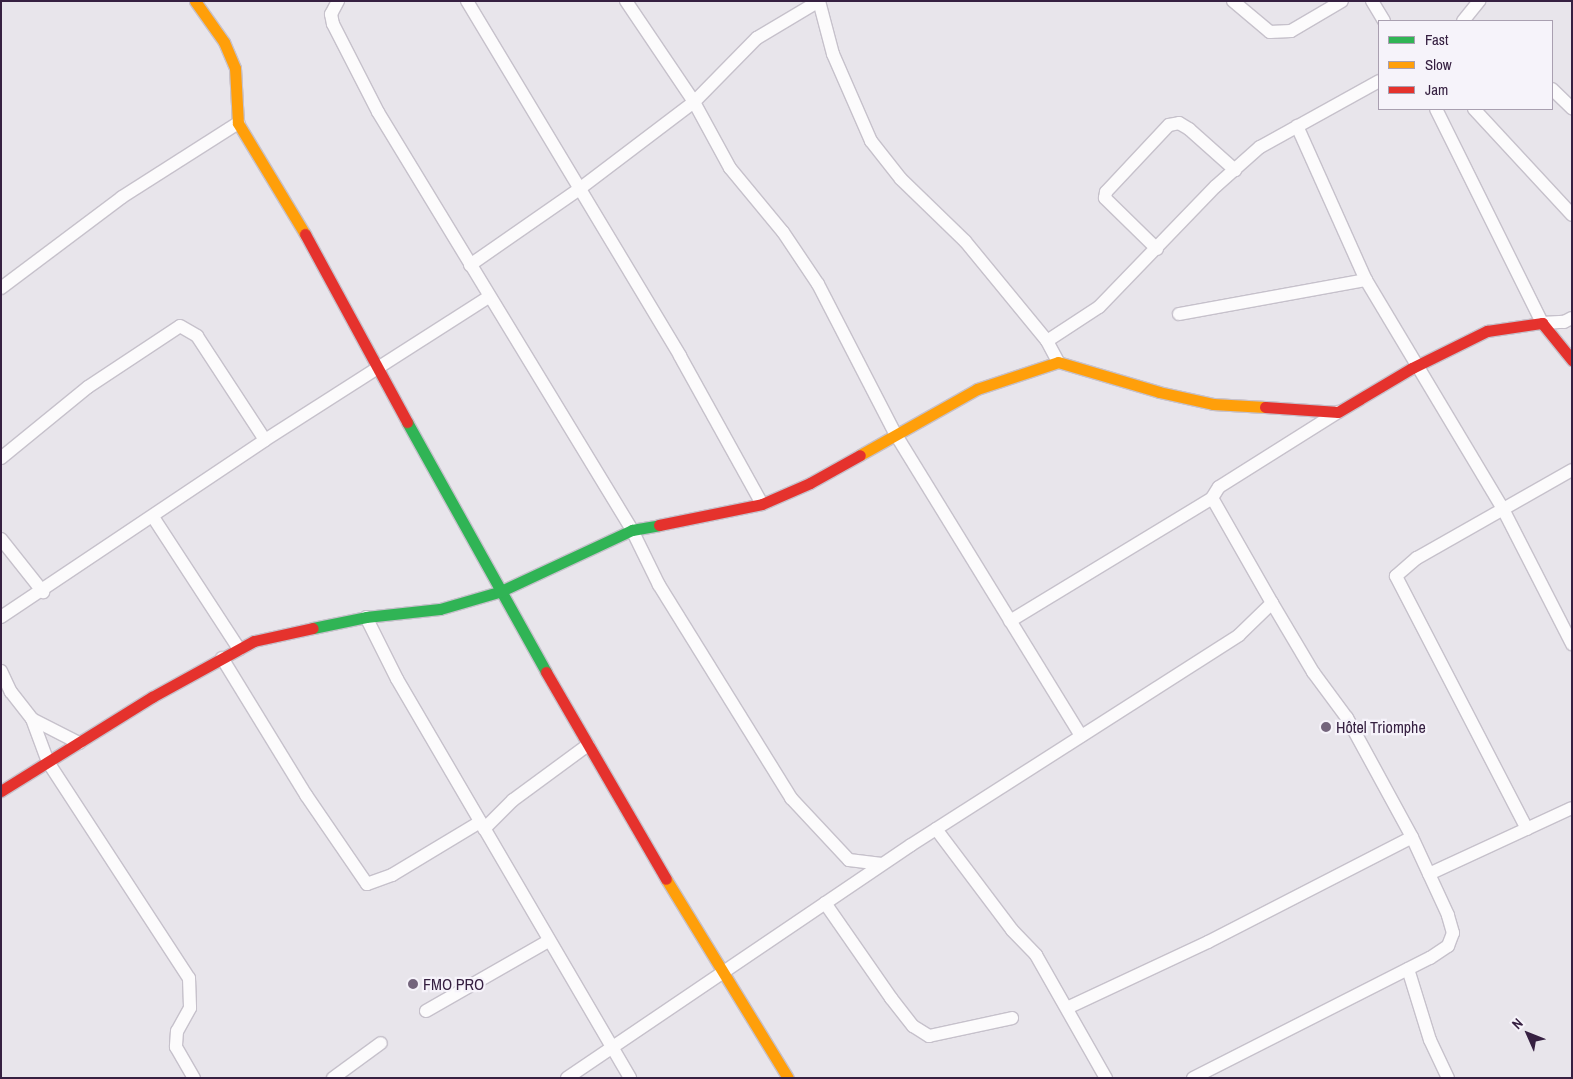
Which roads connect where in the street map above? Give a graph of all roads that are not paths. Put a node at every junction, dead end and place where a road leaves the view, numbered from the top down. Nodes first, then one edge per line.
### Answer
1 (196, 1) edge
2 (338, 1) edge
3 (467, 1) edge
4 (626, 1) edge
5 (819, 1) edge
6 (1233, 1) edge
7 (1342, 1) edge
8 (1372, 1) edge
9 (1470, 1) edge
10 (1479, 1) edge
11 (1468, 19) edge
12 (1383, 20) edge
13 (1378, 82) edge
14 (1553, 90) edge
15 (694, 102) junction
16 (1572, 108) edge
17 (1436, 110) edge
18 (1475, 110) edge
19 (238, 123) junction
20 (1296, 126) junction
21 (1235, 170) junction
22 (578, 190) junction
23 (1572, 215) edge
24 (1157, 249) junction
25 (470, 265) junction
26 (1366, 280) junction
27 (1, 288) edge
28 (489, 297) junction
29 (1179, 314) dead end
30 (1572, 318) edge
31 (1542, 323) junction
32 (1047, 341) junction
33 (1572, 360) edge
34 (1058, 362) junction
35 (1419, 365) junction
36 (378, 368) junction
37 (1338, 412) junction
38 (896, 435) junction
39 (265, 440) junction
40 (1, 458) edge
41 (1572, 470) edge
42 (1212, 498) junction
43 (762, 504) junction
44 (1503, 509) junction
45 (153, 517) junction
46 (632, 530) junction
47 (1, 539) edge
48 (43, 592) junction
49 (499, 592) junction
50 (1272, 603) junction
51 (1, 617) edge
52 (366, 617) junction
53 (1010, 621) junction
54 (1572, 644) edge
55 (239, 648) junction
56 (222, 658) junction
57 (1, 671) edge
58 (32, 719) junction
59 (1081, 736) junction
60 (79, 743) junction
61 (588, 745) junction
62 (48, 762) junction
63 (1, 791) edge
64 (1572, 808) edge
65 (482, 826) junction
66 (936, 829) junction
67 (1527, 829) junction
68 (1412, 837) junction
69 (882, 864) junction
70 (1429, 874) junction
71 (825, 903) junction
72 (548, 941) junction
73 (1408, 969) junction
74 (721, 973) junction
75 (1067, 1008) junction
76 (426, 1011) dead end
77 (1012, 1018) dead end
78 (381, 1043) dead end
79 (611, 1050) junction
80 (194, 1078) edge
81 (334, 1078) edge
82 (567, 1078) edge
83 (630, 1078) edge
84 (788, 1078) edge
85 (1106, 1078) edge
86 (1194, 1078) edge
87 (1448, 1078) edge

1 - 19 street
2 - 25 street
3 - 22 street
4 - 15 street
5 - 15 street
5 - 32 street
6 - 7 street
8 - 12 street
9 - 11 street
10 - 11 street
13 - 20 street
14 - 16 street
15 - 22 street
15 - 38 street
17 - 31 street
18 - 23 street
19 - 27 street
19 - 36 street
20 - 21 street
20 - 26 street
21 - 24 street
21 - 24 street
22 - 25 street
22 - 43 street
24 - 32 street
25 - 28 street
26 - 29 street
26 - 35 street
28 - 36 street
28 - 46 street
30 - 31 street
31 - 33 street
31 - 35 street
32 - 34 street
34 - 37 street
34 - 38 street
35 - 37 street
35 - 44 street
36 - 39 street
36 - 49 street
37 - 42 street
38 - 43 street
38 - 53 street
39 - 40 street
39 - 45 street
41 - 44 street
42 - 50 street
42 - 53 street
43 - 46 street
44 - 54 street
44 - 67 street
45 - 48 street
45 - 55 street
46 - 49 street
46 - 69 street
47 - 48 street
48 - 51 street
49 - 52 street
49 - 61 street
50 - 59 street
50 - 68 street
52 - 55 street
52 - 65 street
53 - 59 street
55 - 56 street
56 - 60 street
56 - 65 street
57 - 58 street
58 - 60 street
58 - 62 street
59 - 66 street
60 - 62 street
61 - 65 street
61 - 74 street
62 - 63 street
62 - 80 street
64 - 67 street
65 - 72 street
66 - 69 street
66 - 75 street
67 - 70 street
68 - 70 street
68 - 75 street
69 - 71 street
70 - 73 street
71 - 74 street
71 - 77 street
72 - 76 street
72 - 79 street
73 - 86 street
73 - 87 street
74 - 79 street
74 - 84 street
75 - 85 street
78 - 81 street
79 - 82 street
79 - 83 street

